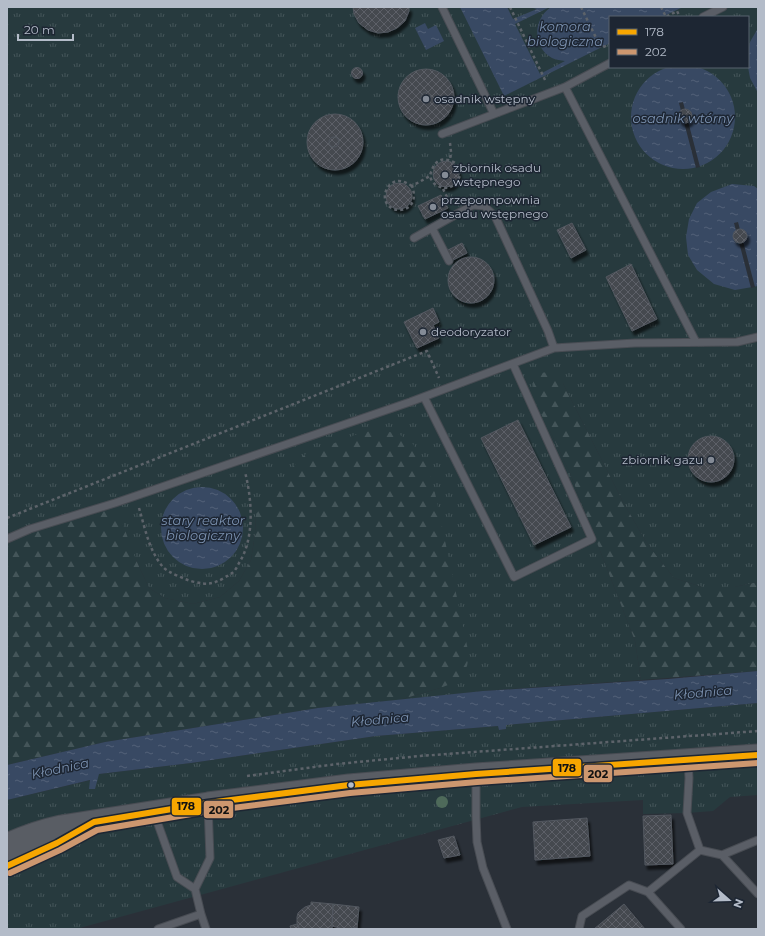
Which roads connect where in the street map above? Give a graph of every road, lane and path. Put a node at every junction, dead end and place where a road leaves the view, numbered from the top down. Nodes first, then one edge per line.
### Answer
1 (442, 7) edge
2 (510, 7) edge
3 (581, 7) edge
4 (661, 7) edge
5 (723, 7) edge
6 (666, 16) edge
7 (668, 16) edge
8 (680, 16) edge
9 (705, 16) edge
10 (609, 44) edge
11 (609, 64) edge
12 (544, 78) dead end
13 (565, 87) junction
14 (494, 114) junction
15 (442, 134) dead end
16 (449, 140) dead end
17 (450, 160) junction
18 (430, 176) junction
19 (412, 186) junction
20 (444, 188) junction
21 (451, 206) dead end
22 (432, 228) junction
23 (414, 238) dead end
24 (448, 261) dead end
25 (758, 337) edge
26 (696, 342) junction
27 (554, 348) junction
28 (513, 364) junction
29 (444, 390) junction
30 (424, 397) junction
31 (241, 459) junction
32 (135, 496) junction
33 (7, 518) edge
34 (7, 539) edge
35 (758, 731) edge
36 (758, 755) edge
37 (420, 756) dead end
38 (688, 760) junction
39 (476, 774) junction
40 (208, 803) junction
41 (154, 812) junction
42 (94, 822) junction
43 (758, 840) edge
44 (7, 844) edge
45 (700, 850) junction
46 (722, 855) junction
47 (7, 866) edge
48 (195, 889) junction
49 (648, 892) junction
50 (758, 894) edge
51 (201, 914) junction
52 (158, 929) edge
53 (206, 929) edge
54 (507, 929) edge
55 (579, 929) edge
56 (681, 929) edge

1 - 14 lane
2 - 12 path
3 - 10 path
4 - 6 path
5 - 9 lane
7 - 8 path
11 - 13 lane
13 - 14 lane
13 - 26 lane
14 - 15 lane
16 - 17 path
17 - 18 path
17 - 20 path
18 - 19 path
18 - 20 path
19 - 19 path
20 - 21 path
22 - 23 lane
22 - 24 lane
22 - 27 lane
25 - 26 lane
26 - 27 lane
27 - 28 lane
28 - 29 lane
28 - 30 lane
29 - 30 lane
29 - 33 path
30 - 31 lane
31 - 32 lane
31 - 32 path
32 - 34 lane
35 - 37 path
36 - 38 street
38 - 39 street
38 - 45 lane
39 - 40 street
39 - 54 lane
40 - 41 street
40 - 48 lane
41 - 42 street
41 - 48 lane
42 - 44 street
42 - 47 street
43 - 46 lane
45 - 46 lane
45 - 49 lane
46 - 50 lane
48 - 51 lane
49 - 55 lane
49 - 56 lane
51 - 52 lane
51 - 53 lane

